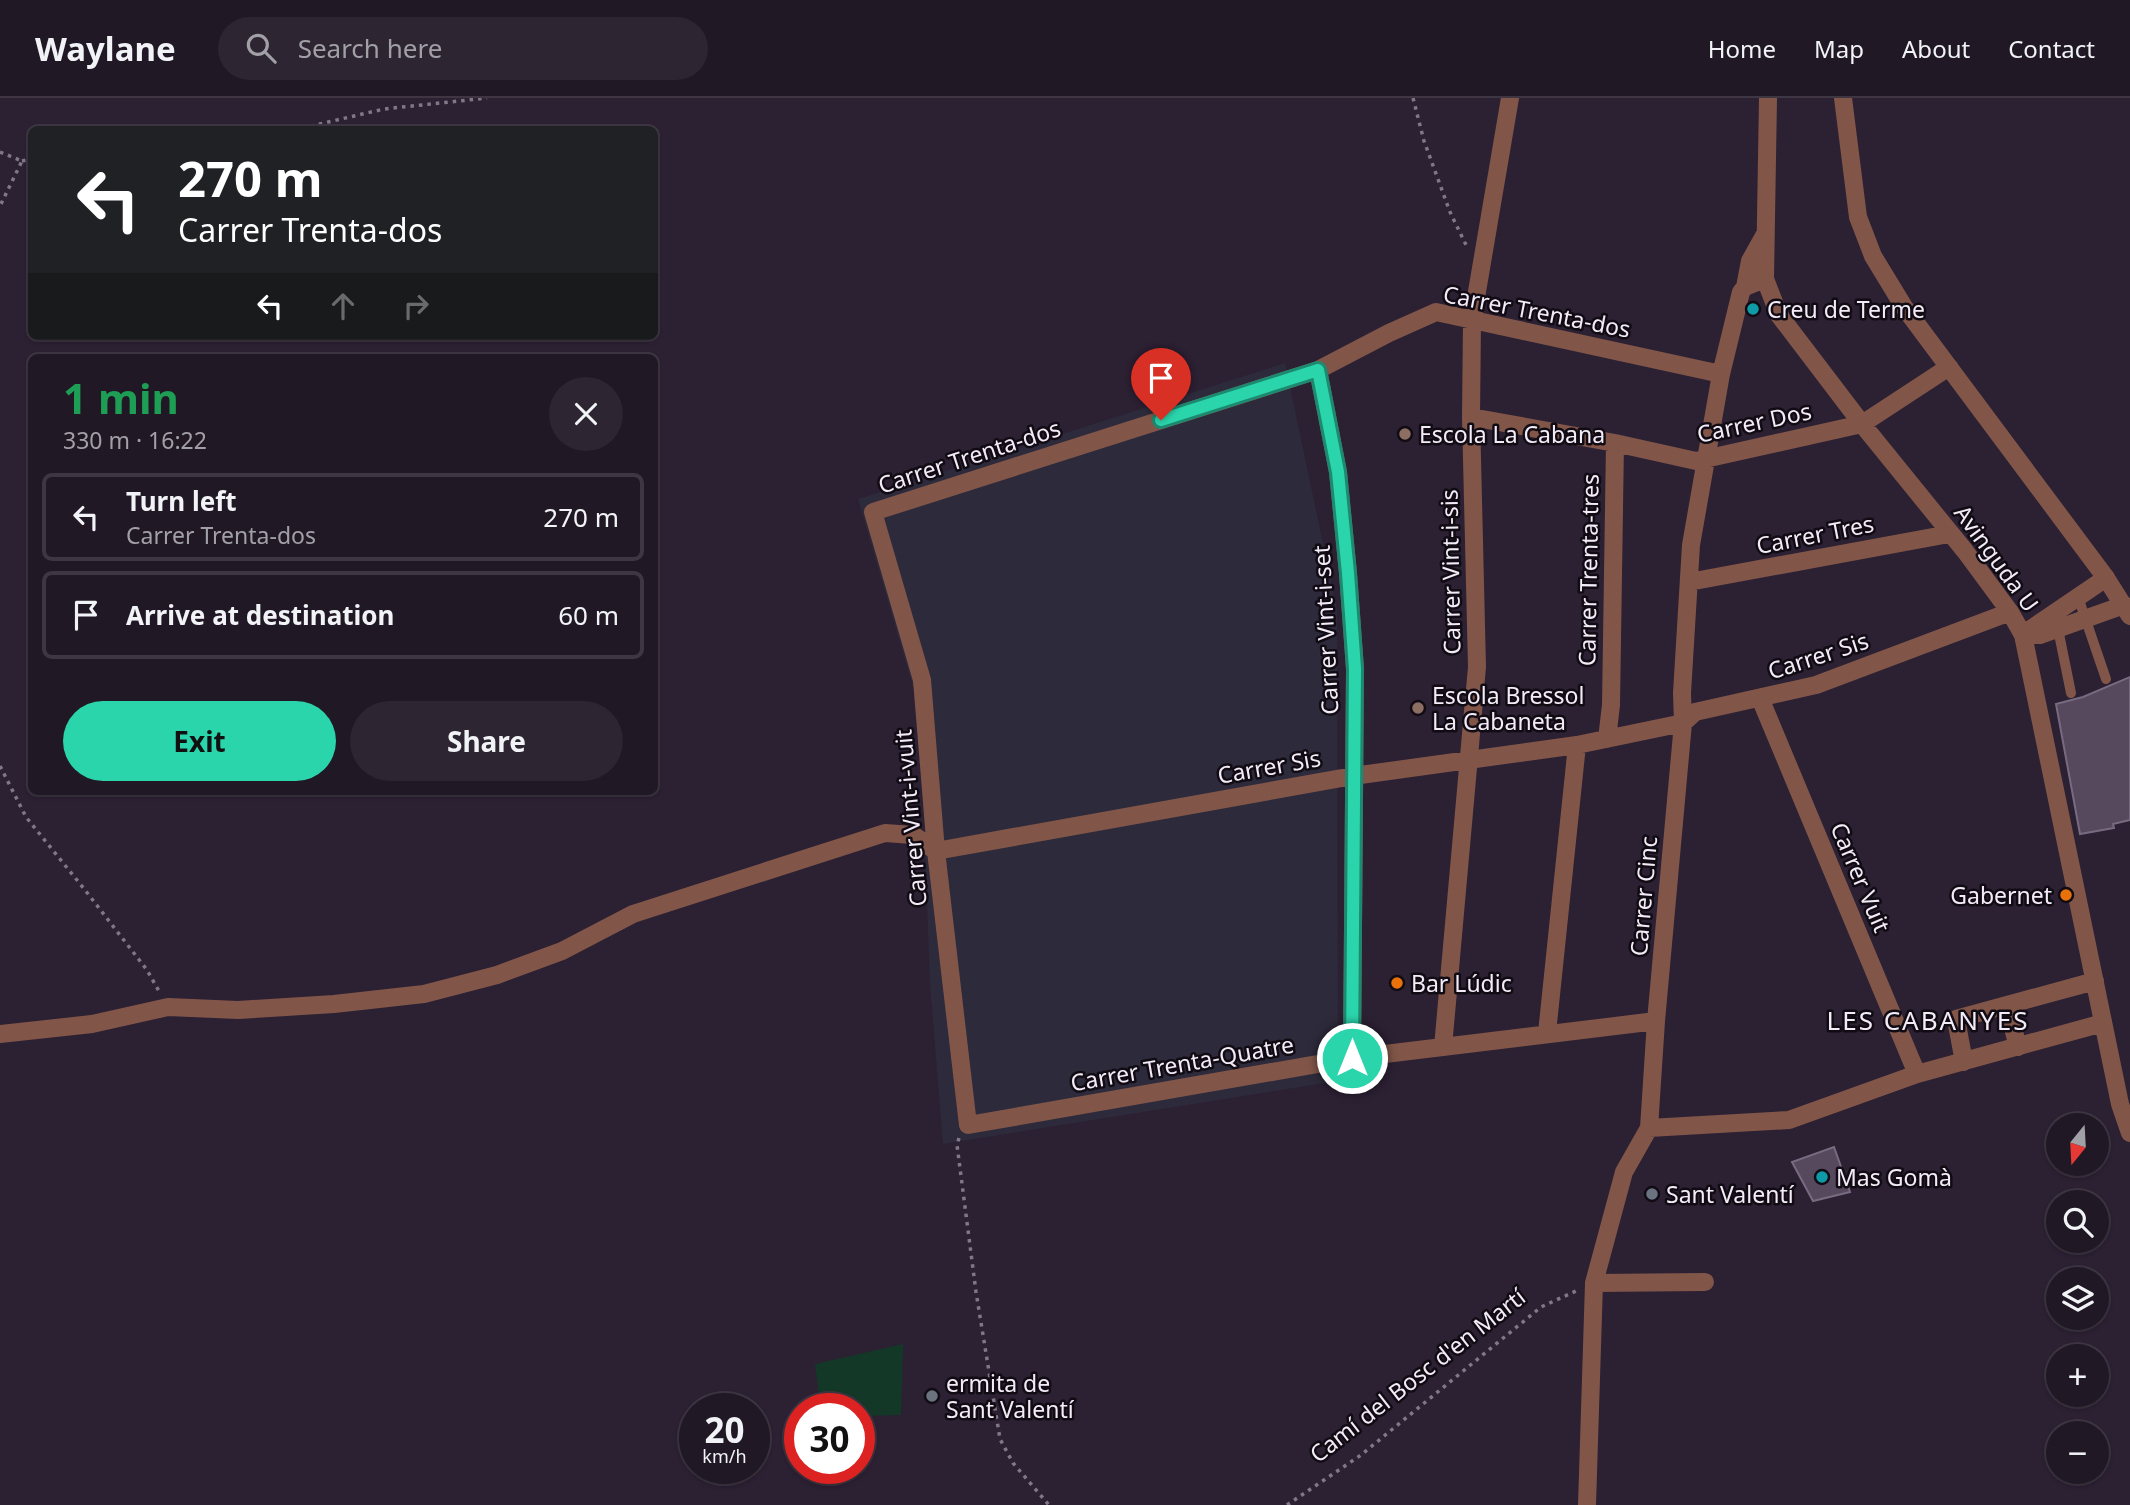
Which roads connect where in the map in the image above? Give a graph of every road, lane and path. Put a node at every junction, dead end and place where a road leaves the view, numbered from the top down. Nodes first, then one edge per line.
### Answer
1 (487, 98) edge
2 (1413, 98) edge
3 (1510, 98) edge
4 (1768, 98) edge
5 (1843, 98) edge
6 (311, 126) edge
7 (0, 152) edge
8 (28, 160) edge
9 (22, 161) junction
10 (0, 206) edge
11 (1764, 236) junction
12 (1479, 275) junction
13 (1765, 279) junction
14 (1745, 287) junction
15 (1472, 321) junction
16 (1949, 368) junction
17 (1318, 370) junction
18 (1721, 374) junction
19 (1471, 418) junction
20 (1862, 424) junction
21 (1615, 443) junction
22 (1706, 457) junction
23 (873, 512) joint
24 (1949, 534) junction
25 (2106, 578) junction
26 (1689, 582) junction
27 (2078, 597) junction
28 (2127, 610) edge
29 (2010, 612) junction
30 (2086, 619) junction
31 (2056, 621) junction
32 (2023, 635) junction
33 (2106, 679) dead end
34 (2071, 693) dead end
35 (1760, 698) junction
36 (1683, 723) junction
37 (1606, 739) junction
38 (1577, 745) junction
39 (1467, 761) junction
40 (0, 766) edge
41 (1353, 776) junction
42 (936, 851) junction
43 (2095, 981) junction
44 (2007, 1005) junction
45 (168, 1007) junction
46 (1656, 1021) junction
47 (2103, 1023) junction
48 (1546, 1033) junction
49 (0, 1034) edge
50 (1443, 1047) junction
51 (2018, 1047) junction
52 (1352, 1058) junction
53 (1964, 1062) junction
54 (1917, 1074) junction
55 (968, 1125) junction
56 (1649, 1128) junction
57 (2130, 1133) edge
58 (1705, 1282) dead end
59 (1594, 1283) junction
60 (1049, 1505) edge
61 (1287, 1505) edge
62 (1587, 1505) edge

1 - 6 path
2 - 12 path
3 - 12 street, Carrer Vint-i-sis
4 - 11 street, Avinguda U
5 - 16 street
7 - 9 path
8 - 9 path
9 - 10 path
11 - 13 street, Avinguda U
11 - 14 street, Carrer Cinc
12 - 15 street, Carrer Vint-i-sis
13 - 14 street
13 - 20 street, Avinguda U
14 - 18 street, Carrer Cinc
15 - 17 street, Carrer Trenta-dos
15 - 18 street, Carrer Trenta-dos
15 - 19 street, Carrer Vint-i-sis
16 - 20 street, Carrer Dos
16 - 25 street
17 - 23 street, Carrer Trenta-dos
17 - 41 street, Carrer Vint-i-set
18 - 22 street, Carrer Cinc
19 - 21 street, Carrer Dos
19 - 39 street, Carrer Vint-i-sis
20 - 22 street, Carrer Dos
20 - 24 street, Avinguda U
21 - 22 street, Carrer Dos
21 - 37 street, Carrer Trenta-tres
22 - 26 street, Carrer Cinc
23 - 42 street, Carrer Vint-i-vuit
24 - 26 street, Carrer Tres
24 - 29 street, Avinguda U
25 - 27 street
25 - 28 street
26 - 36 street, Carrer Cinc
27 - 30 lane
27 - 31 street
28 - 30 street
29 - 32 street, Avinguda U
29 - 35 street, Carrer Sis
30 - 31 street
30 - 33 lane
31 - 32 street
31 - 34 lane
32 - 43 street, Avinguda U
35 - 36 street, Carrer Sis
35 - 54 street, Carrer Vuit
36 - 37 street, Carrer Sis
36 - 46 street, Carrer Cinc
37 - 38 street, Carrer Sis
38 - 39 street, Carrer Sis
38 - 48 street
39 - 41 street, Carrer Sis
39 - 50 street, Carrer Vint-i-sis
40 - 45 path
41 - 42 street, Carrer Sis
41 - 52 street, Carrer Vint-i-set
42 - 45 street
42 - 55 street, Carrer Vint-i-vuit
43 - 44 street
43 - 47 street, Avinguda U
44 - 51 street
44 - 53 street
45 - 49 street
46 - 48 street, Carrer Trenta-Quatre
46 - 56 street, Carrer Cinc
47 - 51 street
47 - 57 street, Avinguda U
48 - 50 street, Carrer Trenta-Quatre
50 - 52 street, Carrer Trenta-Quatre
51 - 53 street
52 - 55 street, Carrer Trenta-Quatre
53 - 54 street
54 - 56 street
55 - 60 path
56 - 59 street, Carrer Cinc
58 - 59 street
59 - 61 path, Camí del Bosc d'en Martí
59 - 62 street, Carrer Cinc

